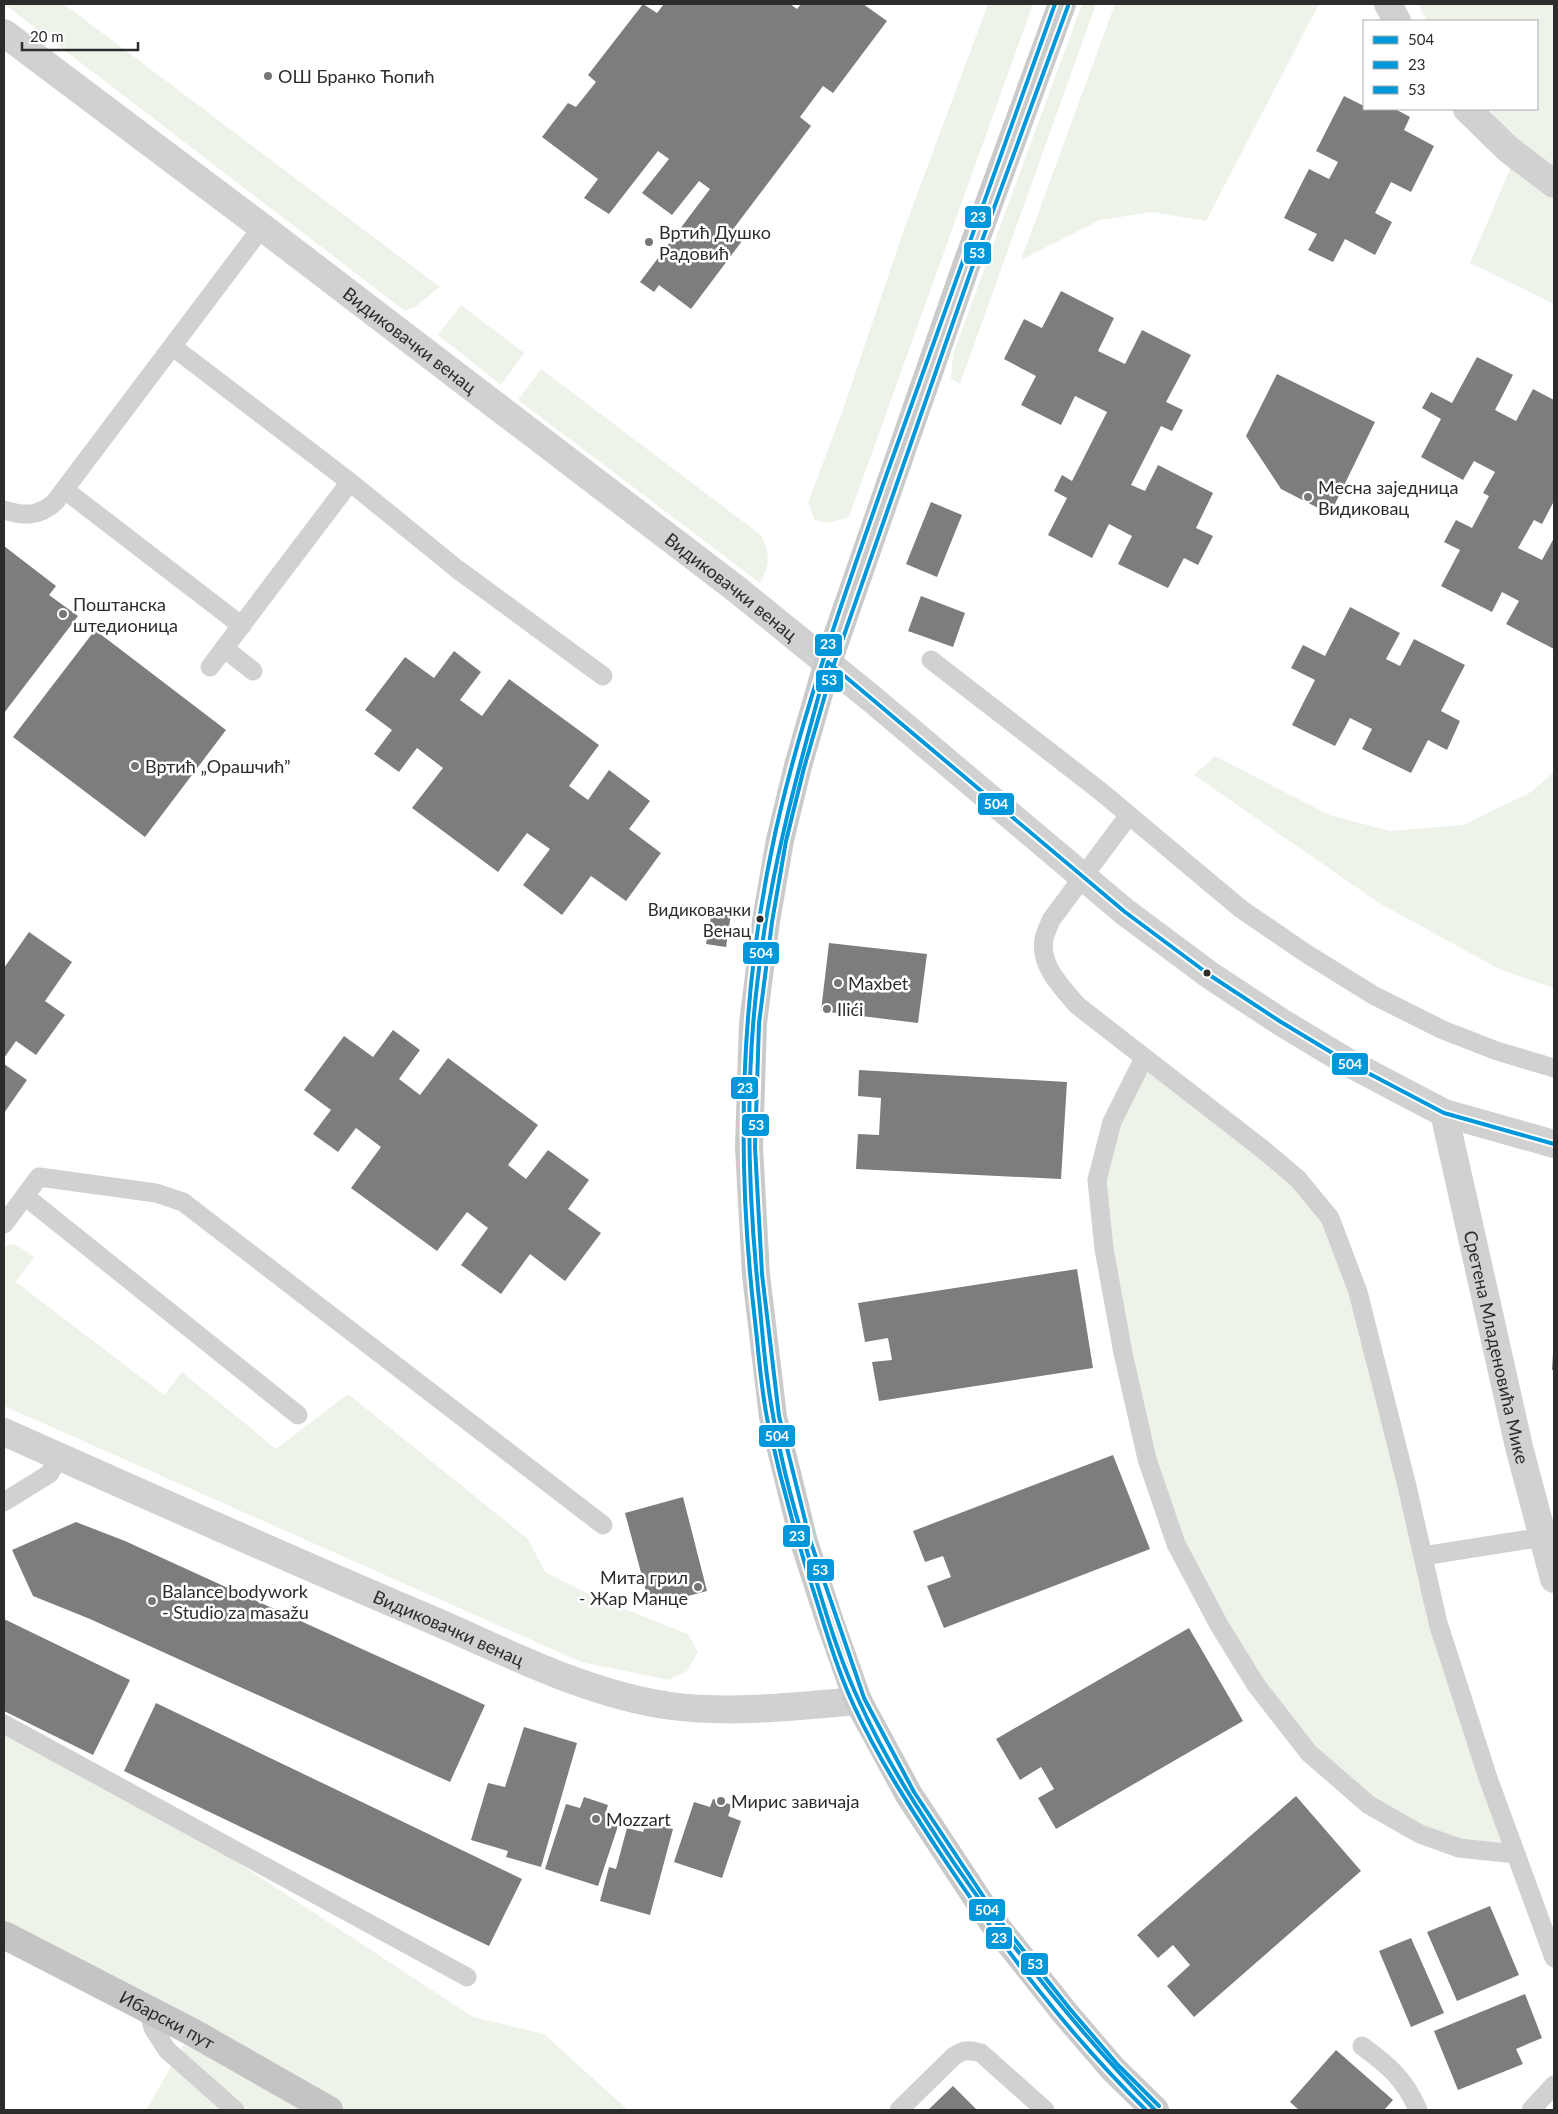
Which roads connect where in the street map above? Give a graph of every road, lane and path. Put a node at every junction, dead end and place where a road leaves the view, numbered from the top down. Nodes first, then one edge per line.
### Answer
1 (1062, 4) edge
2 (1388, 4) edge
3 (1396, 20) edge
4 (4, 33) edge
5 (1468, 110) edge
6 (1554, 184) edge
7 (262, 227) junction
8 (173, 347) junction
9 (350, 482) junction
10 (65, 490) junction
11 (4, 510) edge
12 (242, 626) junction
13 (224, 648) junction
14 (932, 660) dead end
15 (828, 662) junction
16 (210, 668) dead end
17 (253, 671) dead end
18 (604, 676) dead end
19 (1129, 815) junction
20 (1083, 877) junction
21 (1144, 1058) junction
22 (1554, 1068) edge
23 (1444, 1113) junction
24 (1554, 1144) edge
25 (26, 1197) junction
26 (4, 1224) edge
27 (298, 1415) dead end
28 (4, 1432) edge
29 (60, 1457) junction
30 (4, 1502) edge
31 (602, 1524) dead end
32 (1543, 1537) junction
33 (1423, 1556) junction
34 (1554, 1579) edge
35 (858, 1701) junction
36 (4, 1724) edge
37 (1515, 1854) junction
38 (4, 1935) edge
39 (1554, 1958) edge
40 (467, 1977) dead end
41 (148, 2009) junction
42 (1362, 2046) dead end
43 (1554, 2085) edge
44 (235, 2110) edge
45 (329, 2110) edge
46 (899, 2110) edge
47 (1046, 2110) edge
48 (1155, 2110) edge
49 (1418, 2110) edge
50 (1531, 2110) edge

1 - 15 main road
2 - 3 street
4 - 7 street, Видиковачки венац
5 - 6 street
7 - 8 lane
7 - 15 street, Видиковачки венац
8 - 9 lane
8 - 10 lane
9 - 12 lane
9 - 18 lane
10 - 11 lane
10 - 12 lane
12 - 13 lane
13 - 16 lane
13 - 17 lane
14 - 19 lane
15 - 20 street, Видиковачки венац
15 - 35 main road
19 - 20 lane
19 - 22 lane
20 - 21 lane
20 - 23 street, Видиковачки венац
21 - 33 lane
21 - 37 lane
23 - 24 street, Видиковачки венац
23 - 32 street, Сретена Младеновића Мике
25 - 26 lane
25 - 27 lane
25 - 31 lane
28 - 29 street, Видиковачки венац
29 - 30 lane
29 - 35 street, Видиковачки венац
32 - 33 lane
32 - 34 street, Сретена Младеновића Мике
33 - 37 lane
35 - 48 main road
36 - 40 lane
37 - 39 lane
38 - 41 main road, Ибарски пут
41 - 44 lane
41 - 45 main road, Ибарски пут
42 - 49 lane
43 - 50 lane
46 - 47 lane

